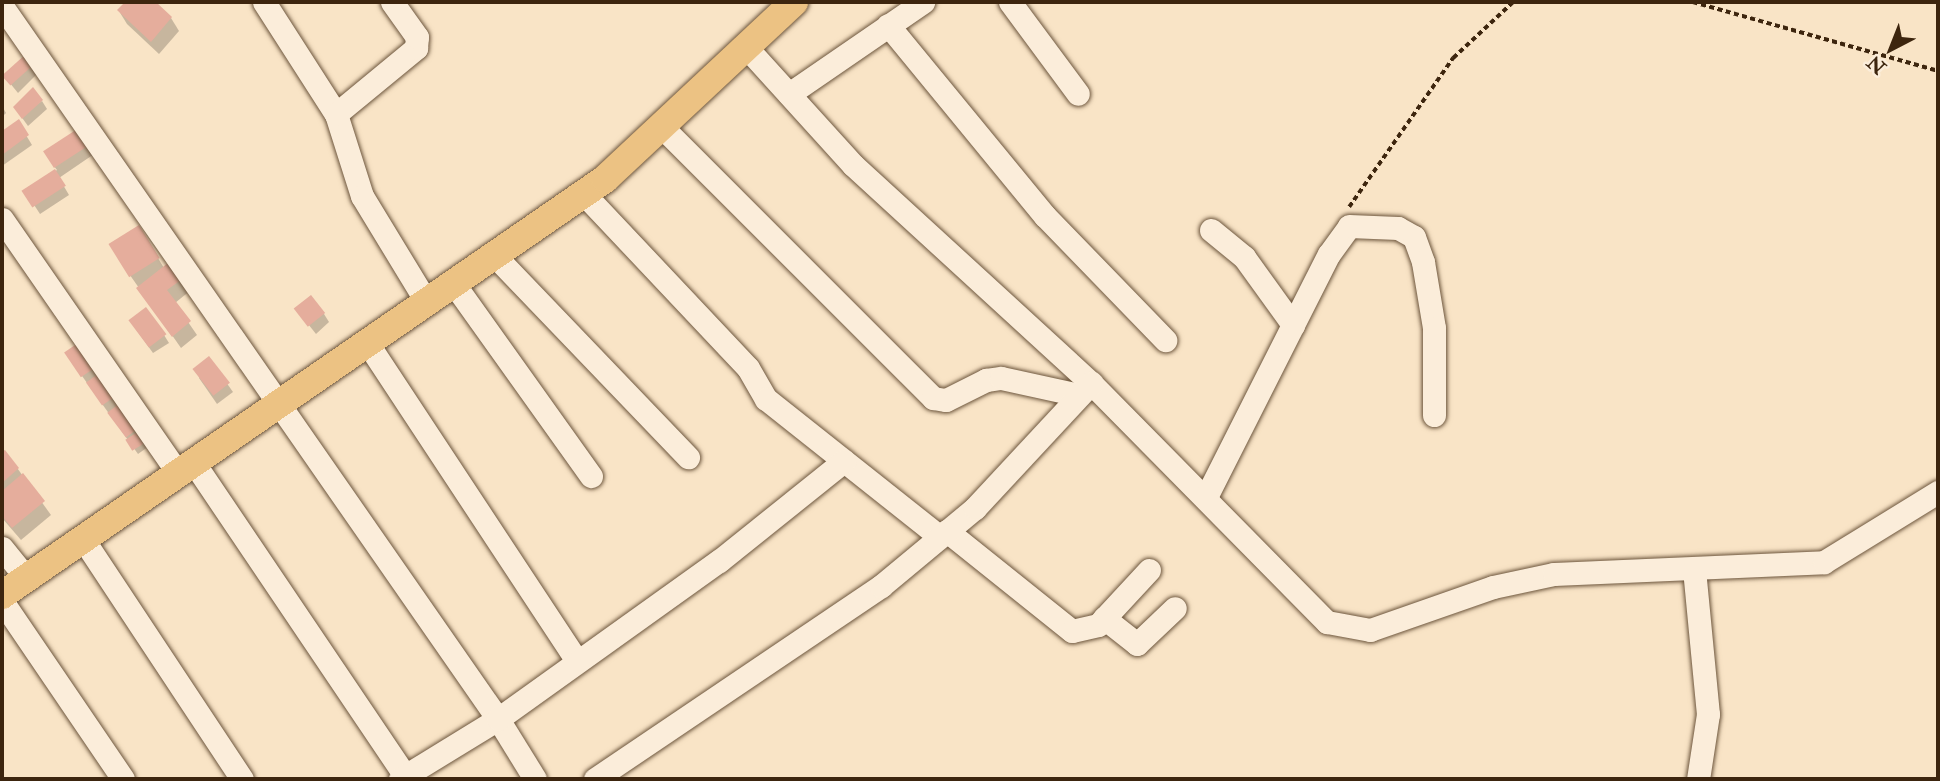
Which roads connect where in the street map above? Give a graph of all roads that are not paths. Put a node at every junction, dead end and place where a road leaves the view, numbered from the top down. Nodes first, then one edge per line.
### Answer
1 (264, 2) edge
2 (392, 2) edge
3 (794, 2) edge
4 (923, 2) edge
5 (1010, 2) edge
6 (2, 6) edge
7 (888, 26) junction
8 (746, 47) junction
9 (789, 94) junction
10 (1078, 94) dead end
11 (336, 114) junction
12 (661, 126) junction
13 (584, 194) junction
14 (2, 219) edge
15 (1211, 230) dead end
16 (495, 256) junction
17 (454, 284) junction
18 (427, 303) junction
19 (1293, 325) junction
20 (1165, 340) dead end
21 (368, 344) junction
22 (1085, 389) junction
23 (279, 406) junction
24 (1434, 415) dead end
25 (688, 457) dead end
26 (844, 461) junction
27 (186, 468) junction
28 (591, 476) dead end
29 (1938, 492) edge
30 (1206, 497) junction
31 (943, 534) junction
32 (83, 539) junction
33 (2, 548) edge
34 (1694, 569) junction
35 (1149, 570) dead end
36 (26, 578) junction
37 (2, 595) edge
38 (2, 601) edge
39 (1175, 608) dead end
40 (1104, 618) junction
41 (577, 660) junction
42 (498, 719) junction
43 (402, 778) edge
44 (123, 779) edge
45 (242, 779) edge
46 (535, 779) edge
47 (595, 779) edge
48 (1698, 779) edge

1 - 11 street
2 - 11 street
3 - 8 main road
4 - 7 street
5 - 10 street
6 - 23 street
7 - 9 street
7 - 20 street
8 - 9 street
8 - 12 main road
9 - 22 street
11 - 18 street
12 - 13 main road
12 - 22 street
13 - 16 main road
13 - 26 street
14 - 27 street
15 - 19 street
16 - 17 main road
16 - 25 street
17 - 18 main road
17 - 28 street
18 - 21 main road
19 - 24 street
19 - 30 street
21 - 23 main road
21 - 41 street
22 - 30 street
22 - 31 street
23 - 27 main road
23 - 42 street
26 - 31 street
26 - 41 street
27 - 32 main road
27 - 43 street
29 - 34 street
30 - 34 street
31 - 40 street
31 - 47 street
32 - 36 main road
32 - 45 street
33 - 36 street
34 - 48 street
35 - 40 street
36 - 37 main road
38 - 44 street
39 - 40 street
41 - 42 street
42 - 43 street
42 - 46 street

